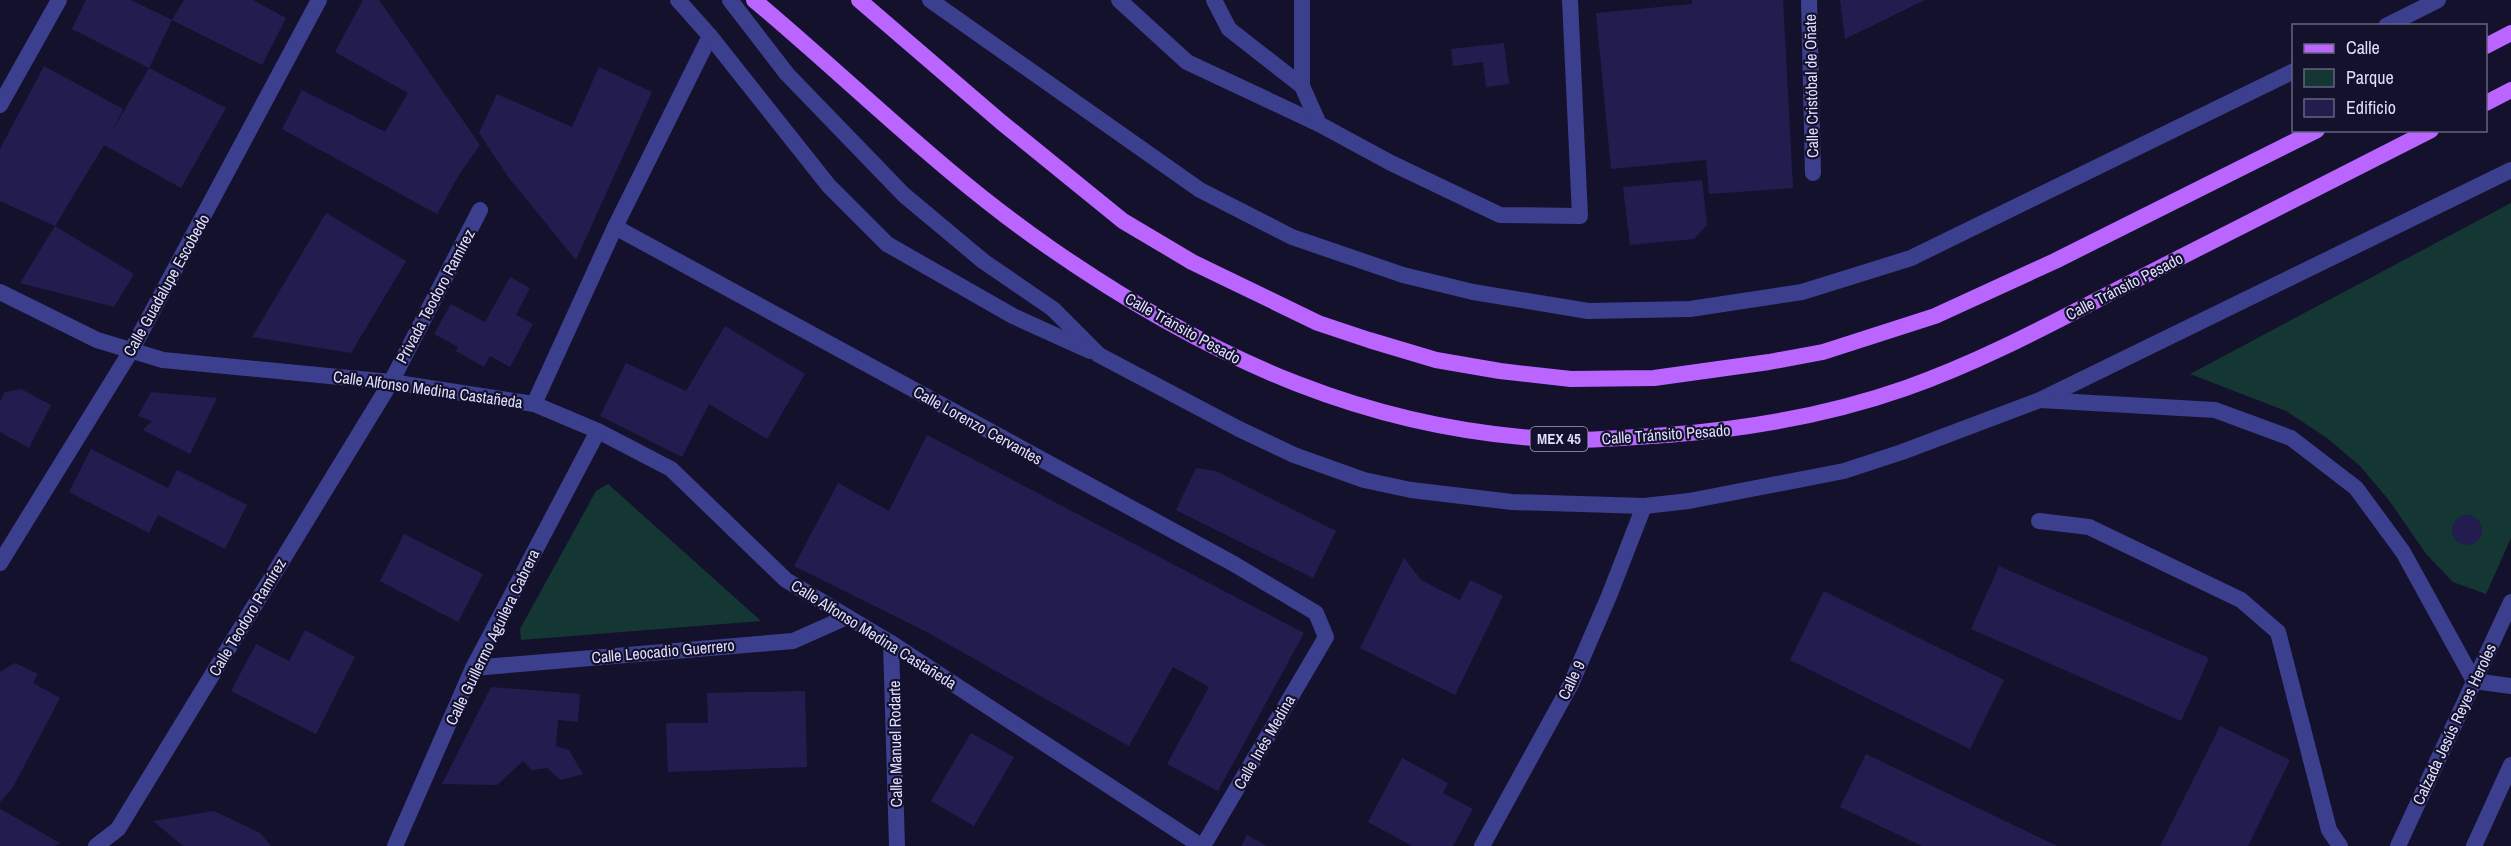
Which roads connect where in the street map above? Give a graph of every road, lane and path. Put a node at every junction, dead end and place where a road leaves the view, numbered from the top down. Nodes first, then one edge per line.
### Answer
1 (59, 0) edge
2 (319, 0) edge
3 (678, 0) edge
4 (730, 0) edge
5 (754, 0) edge
6 (860, 0) edge
7 (930, 0) edge
8 (1119, 0) edge
9 (1215, 0) edge
10 (1302, 0) edge
11 (1570, 0) edge
12 (1809, 0) edge
13 (2438, 0) edge
14 (2390, 24) edge
15 (2511, 33) edge
16 (710, 36) junction
17 (2487, 45) edge
18 (2292, 72) edge
19 (1302, 86) junction
20 (2511, 90) edge
21 (2487, 102) edge
22 (0, 105) edge
23 (1319, 124) junction
24 (2313, 132) edge
25 (2427, 132) edge
26 (2511, 170) edge
27 (1814, 173) dead end
28 (480, 210) dead end
29 (615, 227) junction
30 (0, 292) edge
31 (131, 351) junction
32 (1099, 355) junction
33 (391, 382) junction
34 (2040, 400) junction
35 (534, 404) junction
36 (598, 431) junction
37 (1644, 506) junction
38 (2039, 521) dead end
39 (2, 554) edge
40 (2511, 602) edge
41 (848, 617) junction
42 (1326, 638) joint
43 (891, 643) junction
44 (473, 668) junction
45 (2474, 681) junction
46 (2511, 686) edge
47 (2511, 765) edge
48 (96, 846) edge
49 (395, 846) edge
50 (897, 846) edge
51 (1202, 846) edge
52 (1482, 846) edge
53 (2340, 846) edge
54 (2398, 846) edge
55 (2474, 846) edge

1 - 22 street
2 - 31 street, Calle Guadalupe Escobedo
3 - 16 street
4 - 32 street
5 - 25 main road, Calle Tránsito Pesado / MEX 45
6 - 24 main road
7 - 18 street
8 - 23 street
9 - 19 street
10 - 19 street
11 - 23 street
12 - 27 street, Calle Cristóbal de Oñate
13 - 14 street
15 - 17 main road
16 - 29 street
16 - 32 street
19 - 23 street
20 - 21 main road
26 - 34 street
28 - 33 street, Privada Teodoro Ramírez
29 - 35 street
29 - 42 street, Calle Lorenzo Cervantes
30 - 31 street, Calle Alfonso Medina Castañeda
31 - 33 street, Calle Alfonso Medina Castañeda
31 - 39 street, Calle Guadalupe Escobedo
32 - 37 street
33 - 35 street, Calle Alfonso Medina Castañeda
33 - 48 street, Calle Teodoro Ramírez
34 - 37 street
34 - 45 street
35 - 36 street, Calle Alfonso Medina Castañeda
36 - 41 street, Calle Alfonso Medina Castañeda
36 - 44 street, Calle Guillermo Aguilera Cabrera
37 - 52 street, Calle 9
38 - 53 street
40 - 45 street, Calzada Jesús Reyes Heroles
41 - 43 street, Calle Alfonso Medina Castañeda
41 - 44 street, Calle Leocadio Guerrero
42 - 51 street, Calle Inés Medina
43 - 50 street, Calle Manuel Rodarte
43 - 51 street, Calle Alfonso Medina Castañeda
44 - 49 street, Calle Guillermo Aguilera Cabrera
45 - 46 street
45 - 54 street, Calzada Jesús Reyes Heroles
47 - 55 street

